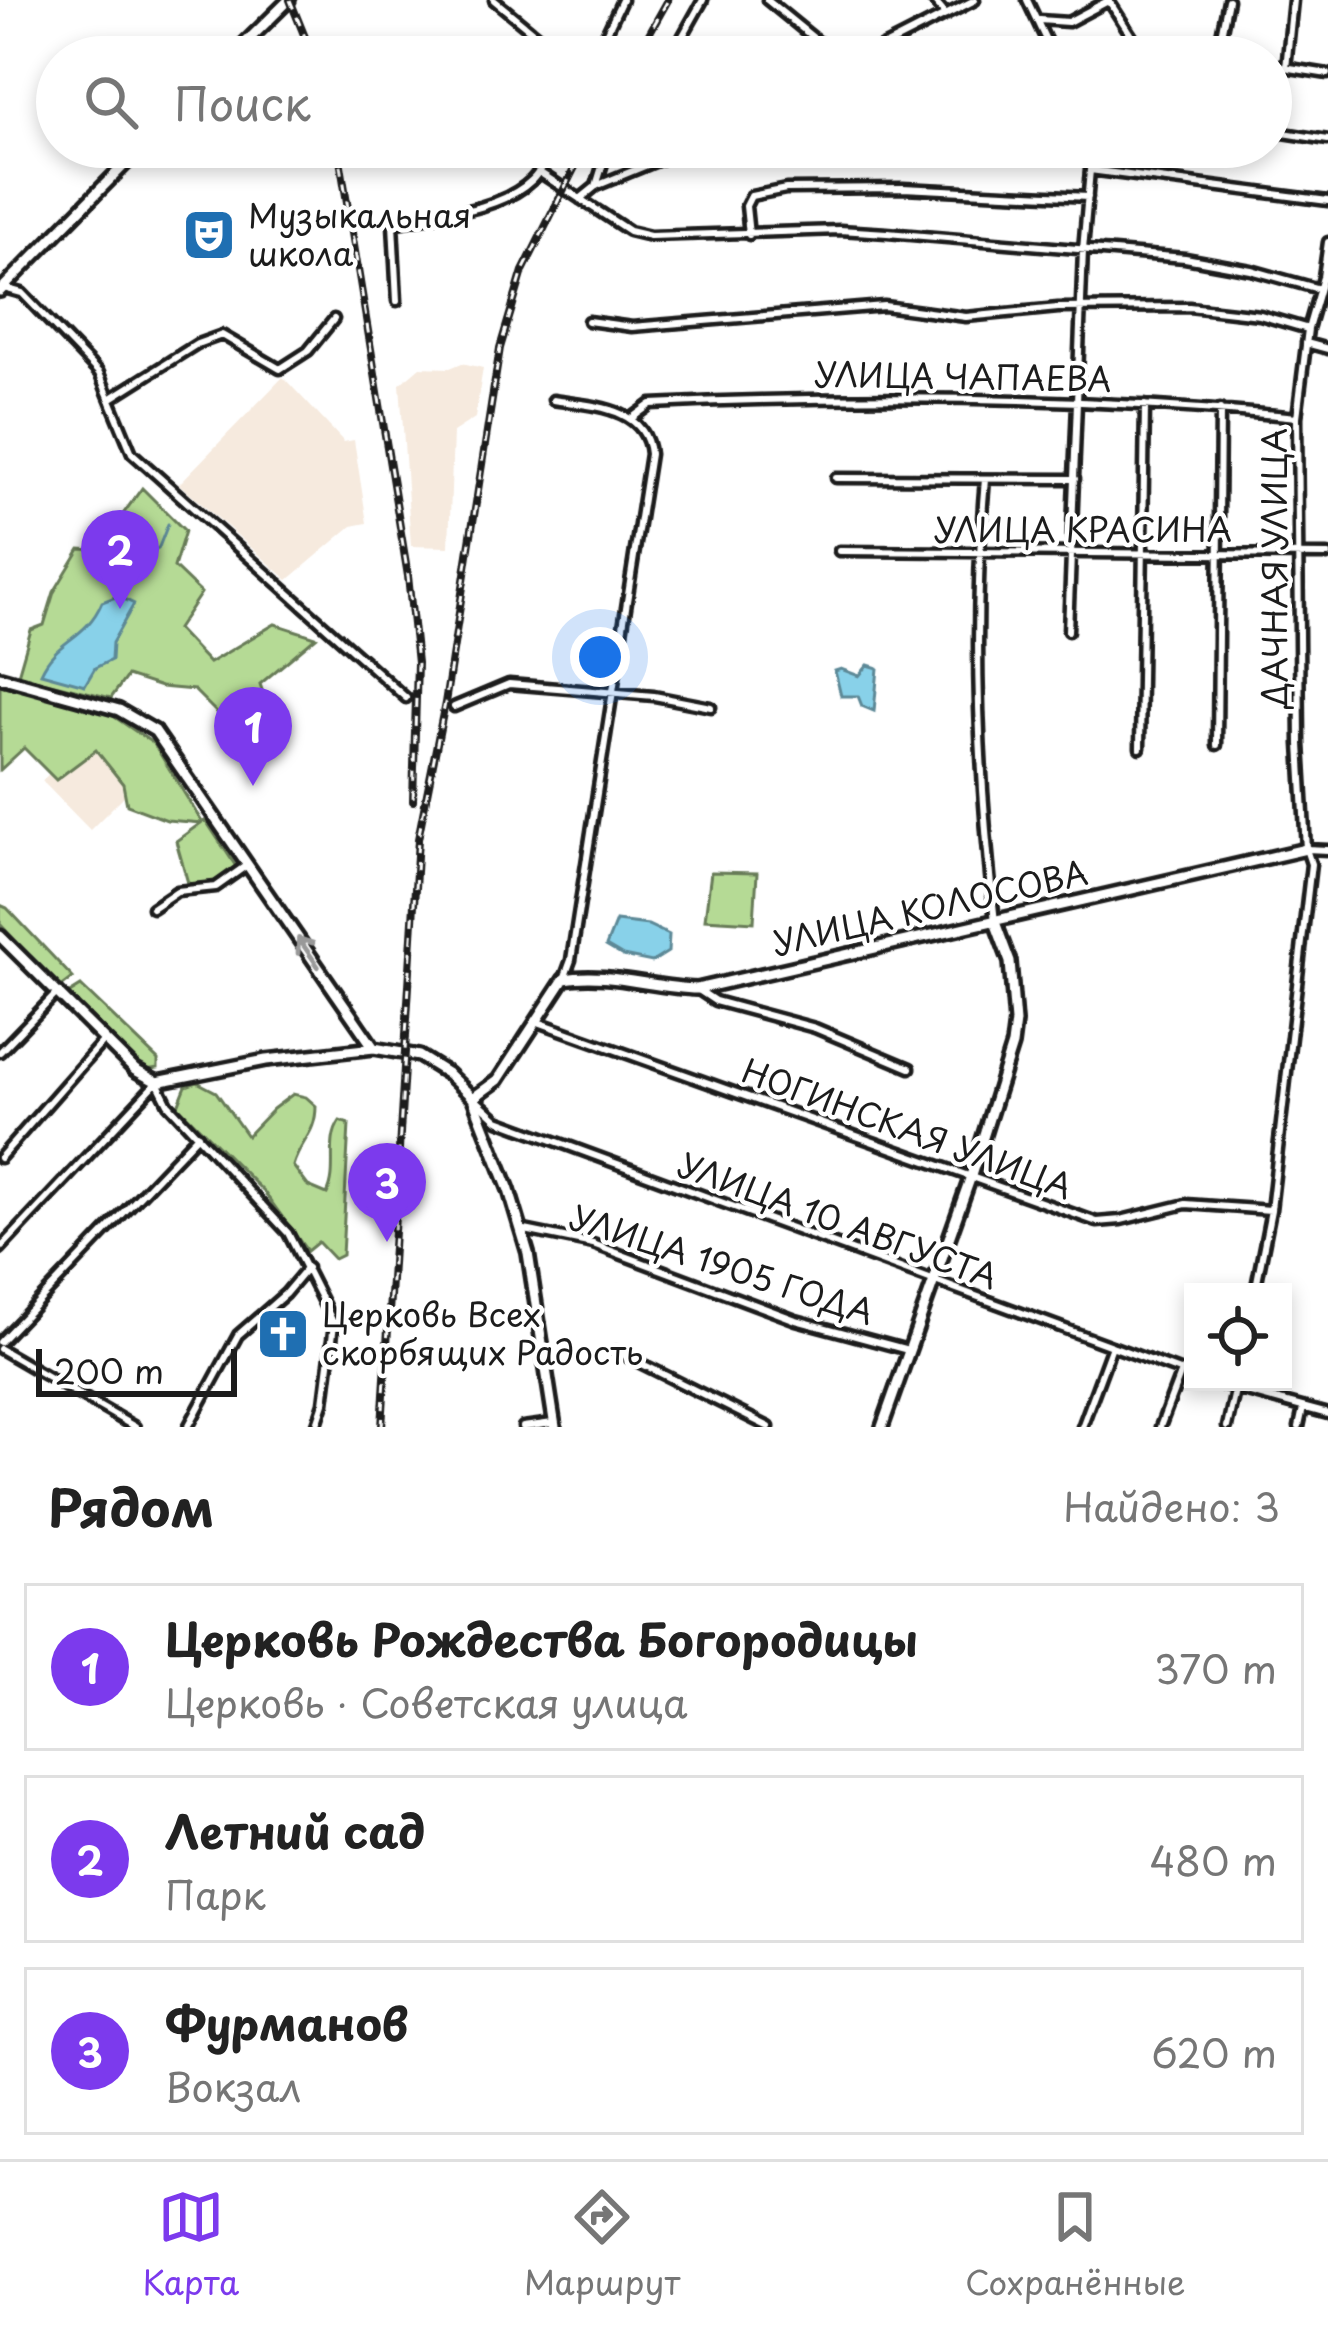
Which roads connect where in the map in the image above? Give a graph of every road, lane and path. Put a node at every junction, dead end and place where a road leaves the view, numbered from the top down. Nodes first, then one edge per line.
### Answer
1 (289, 0) edge
2 (494, 0) edge
3 (622, 0) edge
4 (703, 0) edge
5 (767, 0) edge
6 (933, 0) edge
7 (975, 0) edge
8 (1027, 0) edge
9 (1109, 0) edge
10 (1228, 0) edge
11 (1293, 0) edge
12 (946, 14) junction
13 (1039, 20) junction
14 (252, 36) edge
15 (538, 36) edge
16 (605, 36) edge
17 (684, 36) edge
18 (811, 36) edge
19 (904, 36) edge
20 (1045, 36) edge
21 (1132, 36) edge
22 (1222, 36) edge
23 (1289, 36) edge
24 (1292, 69) edge
25 (1328, 74) edge
26 (1292, 134) edge
27 (1328, 140) edge
28 (121, 168) edge
29 (541, 168) edge
30 (602, 168) edge
31 (641, 168) edge
32 (1090, 170) joint
33 (539, 172) junction
34 (596, 187) junction
35 (1088, 197) junction
36 (580, 199) junction
37 (1328, 201) edge
38 (749, 235) junction
39 (1328, 242) edge
40 (1083, 250) junction
41 (1326, 278) edge
42 (1, 288) edge
43 (1319, 289) junction
44 (397, 301) dead end
45 (1081, 308) junction
46 (334, 320) dead end
47 (588, 321) dead end
48 (1308, 329) junction
49 (1306, 343) junction
50 (1328, 349) edge
51 (112, 397) junction
52 (554, 400) dead end
53 (1076, 402) junction
54 (1145, 405) junction
55 (1220, 410) junction
56 (1298, 417) junction
57 (632, 418) junction
58 (836, 478) dead end
59 (1075, 478) junction
60 (985, 479) junction
61 (838, 551) dead end
62 (981, 554) junction
63 (1071, 554) junction
64 (1219, 554) junction
65 (1300, 554) junction
66 (1328, 555) edge
67 (1142, 556) junction
68 (1068, 631) dead end
69 (0, 677) edge
70 (610, 692) junction
71 (406, 698) dead end
72 (454, 707) dead end
73 (711, 707) dead end
74 (1216, 745) dead end
75 (1140, 748) dead end
76 (1306, 849) junction
77 (1328, 850) edge
78 (247, 865) junction
79 (152, 908) dead end
80 (995, 922) junction
81 (0, 936) edge
82 (564, 979) junction
83 (697, 989) junction
84 (58, 992) junction
85 (535, 1021) junction
86 (104, 1040) junction
87 (374, 1048) junction
88 (0, 1052) edge
89 (910, 1069) dead end
90 (157, 1082) junction
91 (472, 1098) junction
92 (198, 1135) junction
93 (0, 1157) edge
94 (970, 1179) junction
95 (1271, 1210) junction
96 (520, 1228) junction
97 (0, 1250) edge
98 (307, 1268) junction
99 (933, 1282) junction
100 (1257, 1283) edge
101 (1112, 1345) junction
102 (0, 1346) edge
103 (908, 1350) junction
104 (616, 1351) dead end
105 (1181, 1372) junction
106 (1184, 1373) edge
107 (1235, 1391) edge
108 (1251, 1391) edge
109 (1303, 1408) junction
110 (1328, 1414) edge
111 (554, 1425) edge
112 (135, 1427) edge
113 (188, 1427) edge
114 (316, 1427) edge
115 (523, 1427) edge
116 (769, 1427) edge
117 (882, 1427) edge
118 (1082, 1427) edge
119 (1160, 1427) edge
120 (1227, 1427) edge
121 (1299, 1427) edge

1 - 14 main road
2 - 15 street
3 - 16 street
4 - 17 street
5 - 18 street
6 - 12 street
7 - 12 street
8 - 13 street
9 - 13 street
9 - 21 street
10 - 22 street
11 - 23 street
12 - 19 street
13 - 20 street
24 - 25 street
26 - 27 street
28 - 42 main road
29 - 33 street
30 - 34 street
31 - 34 street
32 - 35 street
32 - 37 street
33 - 36 street
33 - 44 street
34 - 36 street
35 - 38 street
35 - 40 street
36 - 38 street
38 - 40 street
39 - 41 street, ДАЧНАЯ УЛИЦА
40 - 43 street
40 - 45 street
41 - 43 street, ДАЧНАЯ УЛИЦА
42 - 51 street
43 - 48 street, ДАЧНАЯ УЛИЦА
45 - 47 street
45 - 48 street
45 - 53 street
46 - 51 street
48 - 49 street, ДАЧНАЯ УЛИЦА
49 - 50 street
49 - 56 street, ДАЧНАЯ УЛИЦА
51 - 71 street
52 - 57 street
53 - 54 street, УЛИЦА ЧАПАЕВА
53 - 57 street, УЛИЦА ЧАПАЕВА
53 - 59 street
54 - 55 street, УЛИЦА ЧАПАЕВА
54 - 67 street
55 - 56 street, УЛИЦА ЧАПАЕВА
55 - 64 street
56 - 65 street, ДАЧНАЯ УЛИЦА
57 - 70 street
58 - 60 street
59 - 60 street
59 - 63 street
60 - 62 street
61 - 62 street, УЛИЦА КРАСИНА
62 - 63 street, УЛИЦА КРАСИНА
62 - 80 street
63 - 67 street, УЛИЦА КРАСИНА
63 - 68 street
64 - 65 street, УЛИЦА КРАСИНА
64 - 67 street, УЛИЦА КРАСИНА
64 - 74 street
65 - 66 street, УЛИЦА КРАСИНА
65 - 76 street, ДАЧНАЯ УЛИЦА
67 - 75 street
69 - 78 main road
70 - 72 street
70 - 73 street
70 - 82 street
76 - 77 street
76 - 80 main road, УЛИЦА КОЛОСОВА
76 - 95 street, ДАЧНАЯ УЛИЦА
78 - 79 street
87 -> 78 main road
80 - 83 main road, УЛИЦА КОЛОСОВА
80 - 94 main road
81 - 84 main road
82 - 83 main road, УЛИЦА КОЛОСОВА
82 - 85 main road
83 - 89 street
84 - 86 main road
84 - 88 street
85 - 91 main road
85 - 94 street, НОГИНСКАЯ УЛИЦА
86 - 90 main road
86 - 93 street
87 - 90 main road
87 - 91 main road
90 - 92 street
90 - 97 street
91 - 96 main road
91 - 99 street, УЛИЦА 10 АВГУСТА
92 - 98 street
92 - 102 street
94 - 95 street, НОГИНСКАЯ УЛИЦА
94 - 99 main road
95 - 100 street, ДАЧНАЯ УЛИЦА
96 - 103 street, УЛИЦА 1905 ГОДА
96 - 111 main road
98 - 113 street
98 - 114 street
99 - 101 street, УЛИЦА 10 АВГУСТА
99 - 103 main road
101 - 105 street, УЛИЦА 10 АВГУСТА
101 - 118 street
102 - 112 street
103 - 117 main road
104 - 116 street
105 - 106 street, УЛИЦА 10 АВГУСТА
105 - 119 street
107 - 120 street
108 - 109 street
109 - 110 street
109 - 121 street
111 - 115 street

